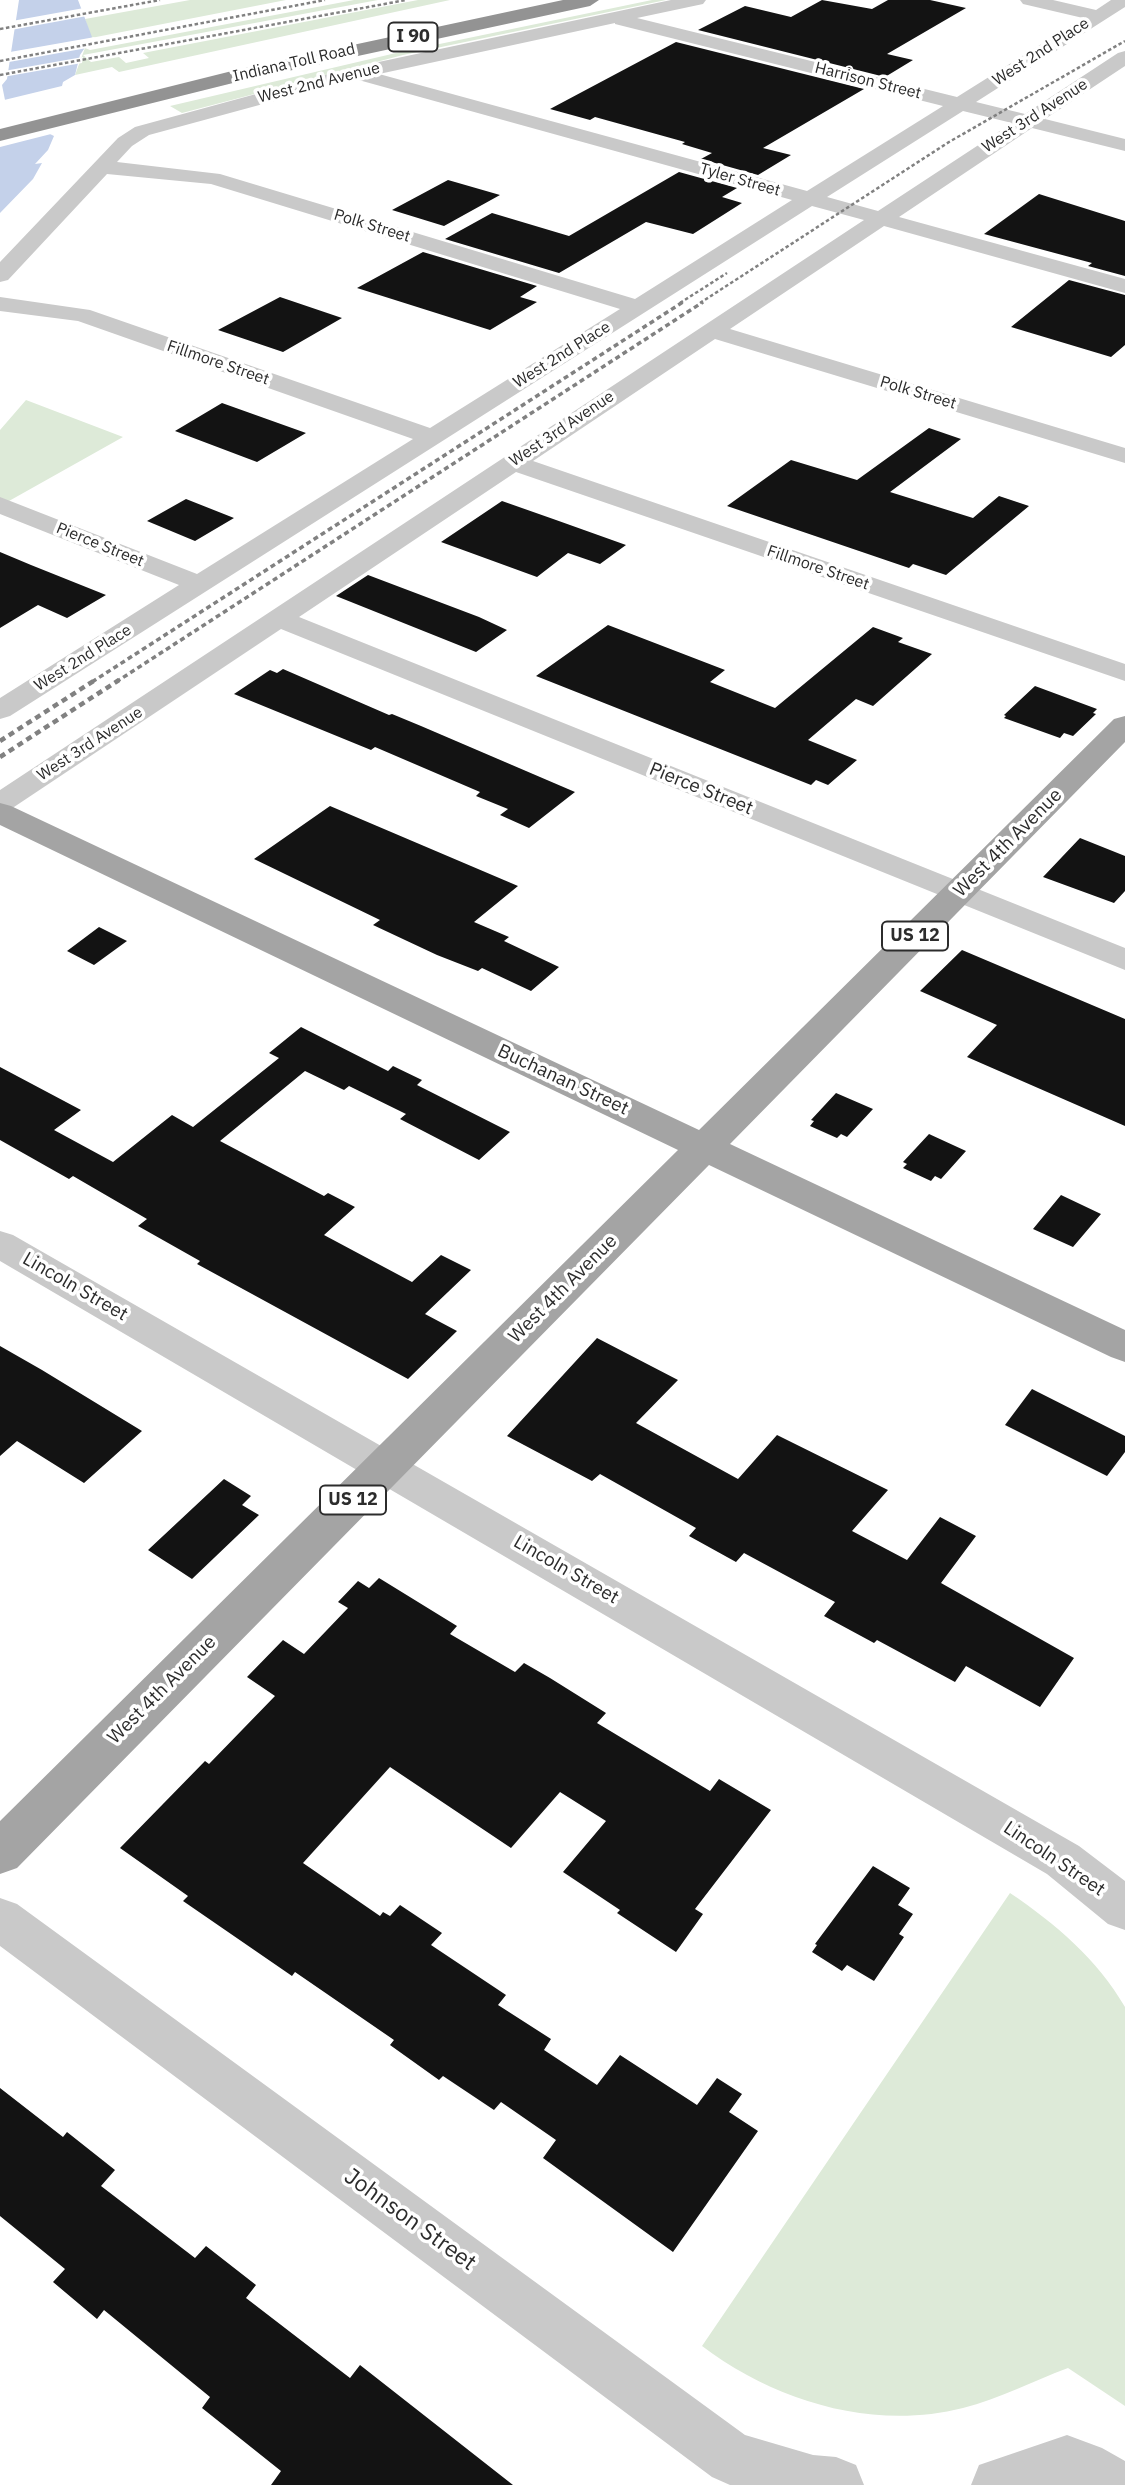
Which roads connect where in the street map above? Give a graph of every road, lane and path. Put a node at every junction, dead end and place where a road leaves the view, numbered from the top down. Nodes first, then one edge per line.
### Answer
1 (502, 0) edge
2 (590, 0) edge
3 (698, 0) edge
4 (1029, 0) edge
5 (1124, 0) edge
6 (1098, 16) junction
7 (611, 17) junction
8 (401, 21) dead end
9 (307, 41) dead end
10 (1125, 57) edge
11 (355, 73) junction
12 (144, 78) dead end
13 (960, 104) junction
14 (1028, 121) junction
15 (0, 135) edge
16 (1125, 145) edge
17 (103, 167) junction
18 (806, 199) junction
19 (880, 219) junction
20 (0, 275) edge
21 (1125, 286) edge
22 (0, 304) edge
23 (638, 307) junction
24 (711, 331) junction
25 (432, 437) junction
26 (1125, 456) edge
27 (512, 462) junction
28 (0, 505) edge
29 (200, 584) junction
30 (277, 618) junction
31 (1125, 673) edge
32 (0, 710) edge
33 (1125, 725) edge
34 (0, 803) edge
35 (0, 814) edge
36 (959, 892) junction
37 (1125, 960) edge
38 (706, 1147) junction
39 (0, 1244) edge
40 (1125, 1347) edge
41 (386, 1466) junction
42 (0, 1853) edge
43 (1125, 1909) edge
44 (0, 1919) edge
45 (836, 2485) edge
46 (999, 2485) edge
47 (1113, 2485) edge

1 - 8 highway, I 90
2 - 15 highway, Indiana Toll Road / I 90
3 - 7 street, West 2nd Avenue
4 - 6 street
5 - 6 street, West 2nd Place
6 - 13 street, West 2nd Place
7 - 11 street, West 2nd Avenue
7 - 13 street, Harrison Street
9 - 12 highway, Indiana Toll Road
10 - 14 street, West 3rd Avenue
11 - 17 street, West 2nd Avenue
11 - 18 street, Tyler Street
13 - 14 street, Harrison Street
13 - 18 street, West 2nd Place
14 - 16 street, Harrison Street
14 - 19 street, West 3rd Avenue
17 - 20 street, West 2nd Avenue
17 - 23 street, Polk Street
18 - 19 street, Tyler Street
18 - 23 street, West 2nd Place
19 - 21 street, Tyler Street
19 - 24 street, West 3rd Avenue
22 - 25 street, Fillmore Street
23 - 25 street, West 2nd Place
24 - 26 street, Polk Street
24 - 27 street, West 3rd Avenue
25 - 29 street, West 2nd Place
27 - 30 street, West 3rd Avenue
27 - 31 street, Fillmore Street
28 - 29 street, Pierce Street
29 - 32 street, West 2nd Place
30 - 34 street, West 3rd Avenue
30 - 36 street, Pierce Street
33 - 36 main road, West 4th Avenue / US 12
35 - 38 main road, Buchanan Street
36 - 37 street, Pierce Street
36 - 38 main road, West 4th Avenue / US 12
38 - 40 main road, Buchanan Street
38 - 41 main road, West 4th Avenue / US 12
39 - 41 street, Lincoln Street
41 - 42 main road, West 4th Avenue / US 12
41 - 43 street, Lincoln Street
44 - 45 street, Johnson Street
46 - 47 street

